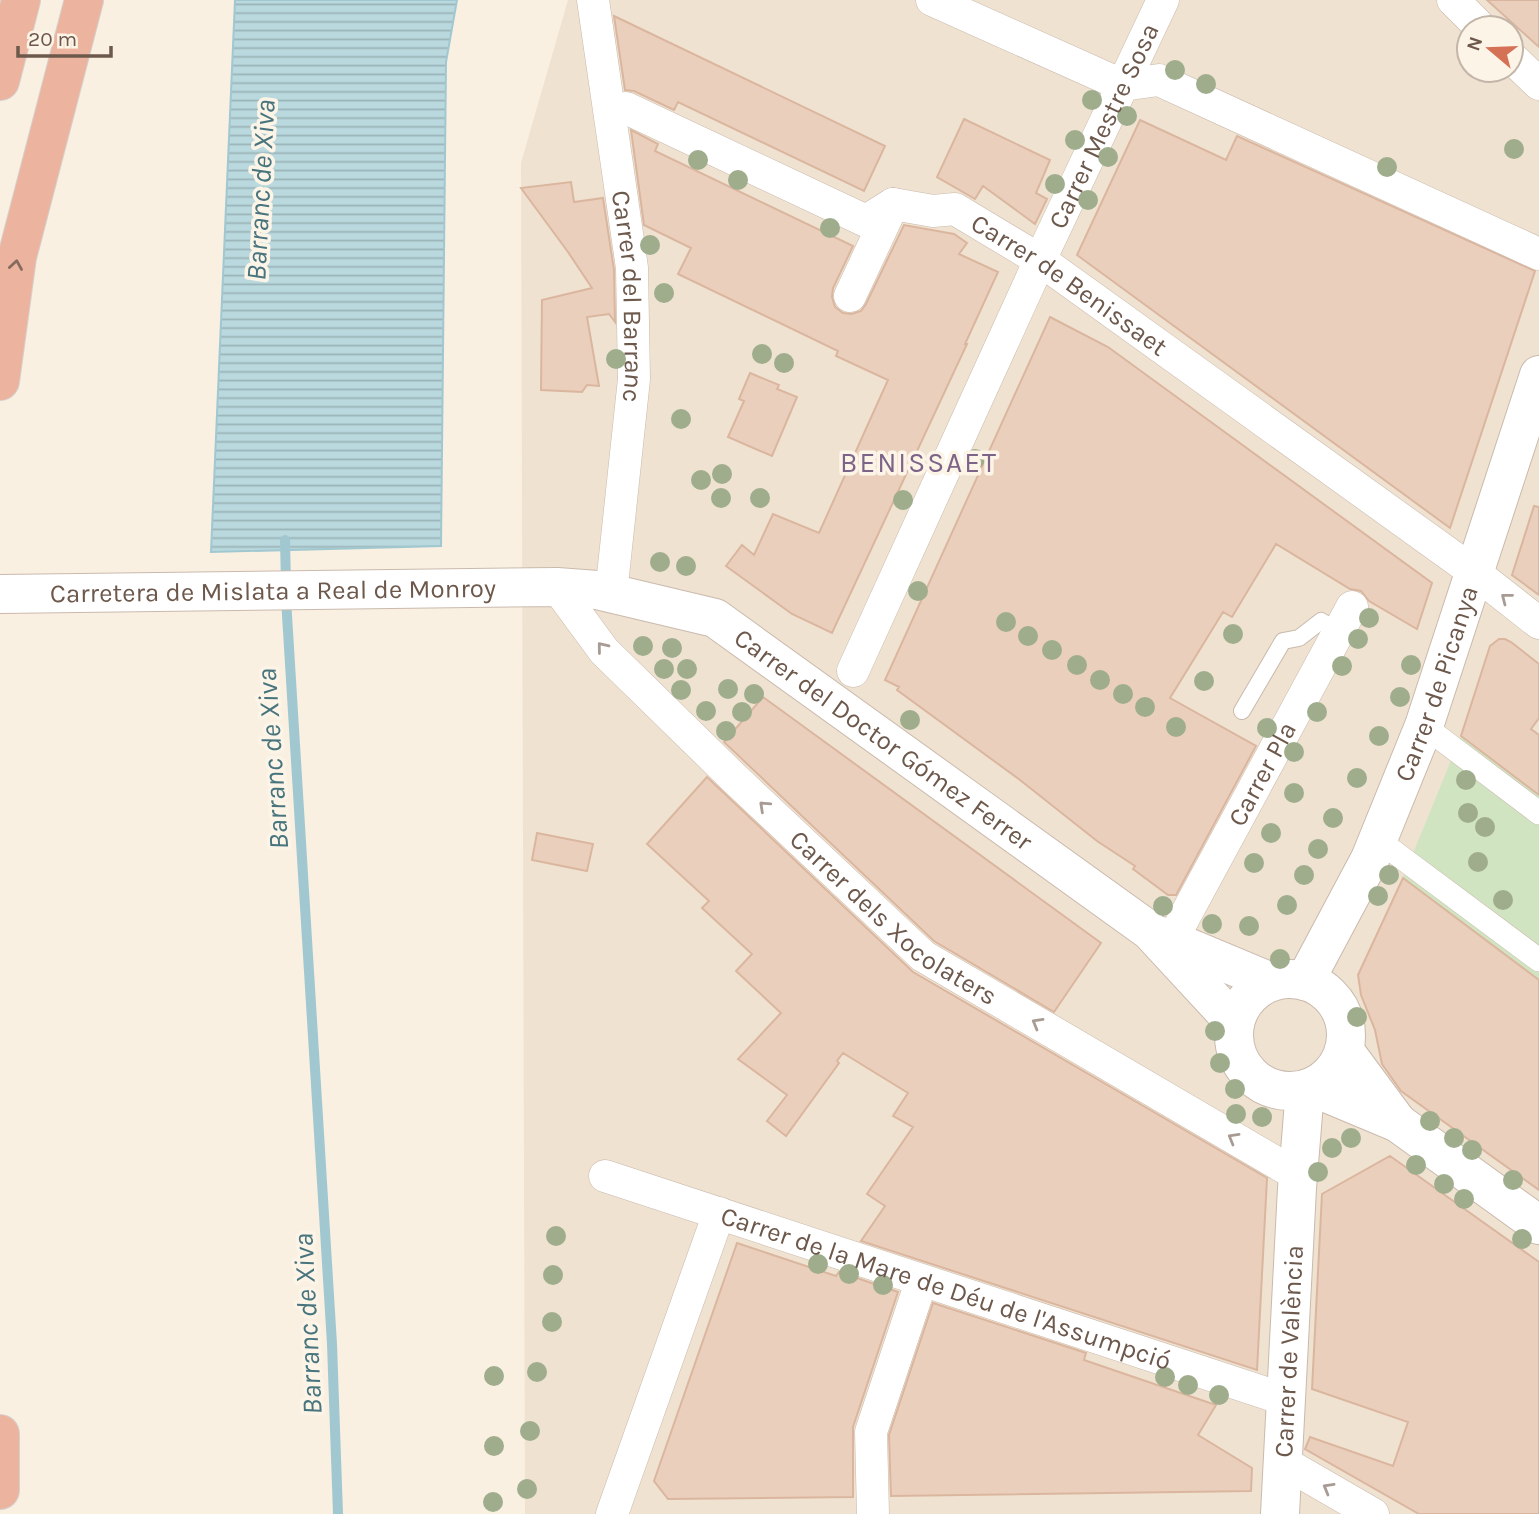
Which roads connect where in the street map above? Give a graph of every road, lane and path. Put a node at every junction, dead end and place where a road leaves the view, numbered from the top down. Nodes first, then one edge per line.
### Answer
1 (21, 0) edge
2 (84, 0) edge
3 (593, 0) edge
4 (932, 0) edge
5 (1163, 0) edge
6 (1453, 0) edge
7 (1467, 14) edge
8 (1525, 70) edge
9 (0, 81) edge
10 (1539, 84) edge
11 (1122, 85) junction
12 (626, 108) dead end
13 (893, 204) junction
14 (1539, 254) edge
15 (1040, 260) junction
16 (850, 296) dead end
17 (0, 381) edge
18 (1538, 384) edge
19 (1474, 572) junction
20 (551, 587) junction
21 (604, 592) junction
22 (0, 594) edge
23 (1346, 619) joint
24 (1539, 623) edge
25 (852, 671) dead end
26 (1242, 711) dead end
27 (1424, 726) junction
28 (1539, 813) edge
29 (1378, 840) junction
30 (1161, 936) junction
31 (1539, 960) edge
32 (1288, 981) junction
33 (1235, 1023) junction
34 (1344, 1050) junction
35 (1265, 1086) junction
36 (1308, 1088) junction
37 (1361, 1107) junction
38 (1398, 1122) junction
39 (1296, 1171) junction
40 (606, 1176) dead end
41 (719, 1213) junction
42 (1539, 1225) edge
43 (921, 1282) junction
44 (1287, 1400) junction
45 (0, 1434) edge
46 (1283, 1462) junction
47 (0, 1490) edge
48 (612, 1514) edge
49 (873, 1514) edge
50 (1280, 1514) edge
51 (1373, 1514) edge

1 - 9 highway
17 -> 2 highway
3 - 21 street, Carrer del Barranc
4 - 11 street
5 - 11 street, Carrer Mestre Sosa
6 - 7 street
8 - 10 street
11 - 14 street
11 - 15 street, Carrer Mestre Sosa
12 - 13 street
13 - 15 street, Carrer de Benissaet
13 - 16 street
15 - 19 street, Carrer de Benissaet
15 - 25 street, Carrer Mestre Sosa
18 - 19 street, Carrer de Picanya
24 -> 19 street, Carrer de Benissaet
19 - 27 street, Carrer de Picanya
20 - 21 street, Carretera de Mislata a Real de Monroy
20 - 22 street, Carretera de Mislata a Real de Monroy
39 -> 20 street, Carrer dels Xocolaters
21 - 30 street, Carrer del Doctor Gómez Ferrer
23 - 26 lane
23 - 30 street, Carrer Pla
27 - 28 street
27 - 29 street, Carrer de Picanya
29 - 31 street
29 - 32 street, Carrer de Picanya
30 - 32 street, Carrer del Doctor Gómez Ferrer
30 - 33 street, Carrer del Doctor Gómez Ferrer
32 - 33 street
32 - 34 street
33 - 35 street
34 - 36 street
34 - 38 street
35 - 36 street
35 - 39 street, Carrer de València
36 - 37 street
36 - 39 street, Carrer de València
37 - 38 street
37 - 39 street
38 - 42 street
39 - 44 street, Carrer de València
40 - 41 street, Carrer de la Mare de Déu de l'Assumpció
41 - 43 street, Carrer de la Mare de Déu de l'Assumpció
41 - 48 street
43 - 44 street, Carrer de la Mare de Déu de l'Assumpció
43 - 49 street
44 - 46 street, Carrer de València
45 - 47 highway
46 - 50 street, Carrer de València
51 -> 46 street

